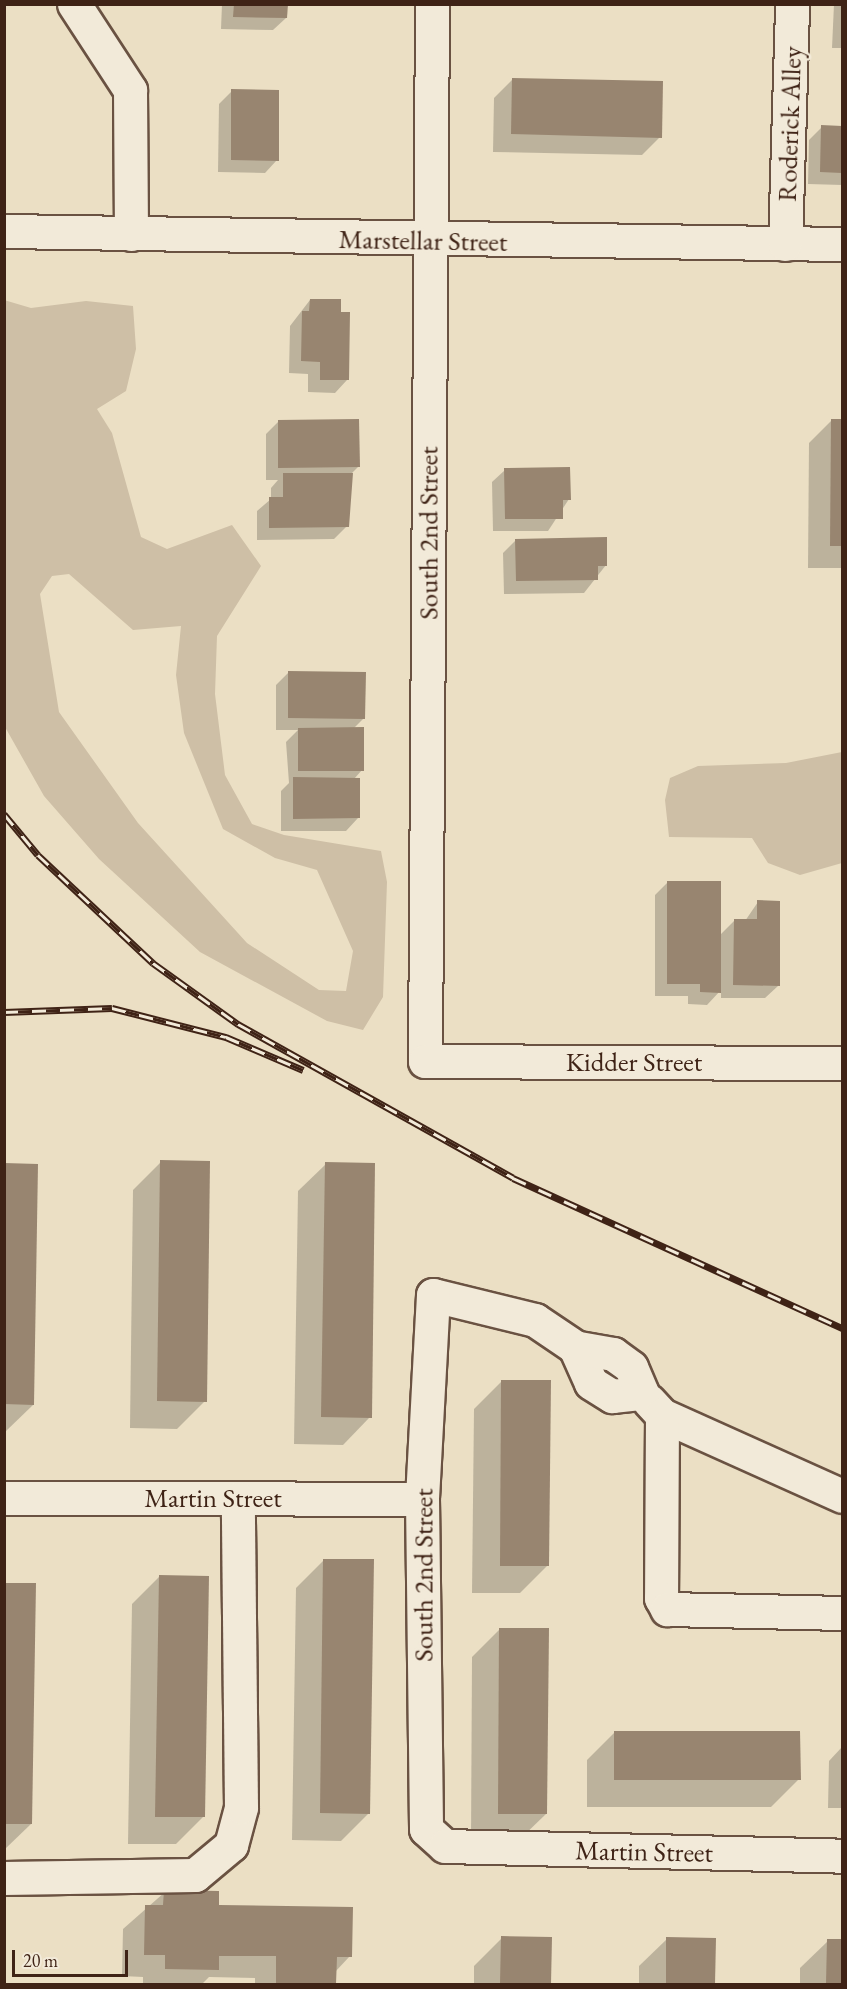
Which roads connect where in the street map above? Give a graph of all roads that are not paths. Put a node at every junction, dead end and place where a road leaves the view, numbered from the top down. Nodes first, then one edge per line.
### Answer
1 (74, 4) edge
2 (432, 4) edge
3 (792, 4) edge
4 (4, 231) edge
5 (131, 234) junction
6 (430, 241) junction
7 (785, 243) junction
8 (843, 244) edge
9 (425, 1061) joint
10 (843, 1063) edge
11 (652, 1404) junction
12 (843, 1496) edge
13 (4, 1498) edge
14 (238, 1499) junction
15 (422, 1499) junction
16 (843, 1613) edge
17 (445, 1846) joint
18 (843, 1856) edge
19 (4, 1878) edge

1 - 5 street
2 - 6 street, South 2nd Street
3 - 7 street, Roderick Alley
4 - 5 street, Marstellar Street
5 - 6 street, Marstellar Street
6 - 7 street, Marstellar Street
6 - 9 street, South 2nd Street
7 - 8 street, Marstellar Street
9 - 10 street, Kidder Street
11 - 12 street
11 - 15 street, South 2nd Street
11 - 16 street
13 - 14 street, Martin Street
14 - 15 street, Martin Street
14 - 19 street
15 - 17 street, South 2nd Street
17 - 18 street, Martin Street

